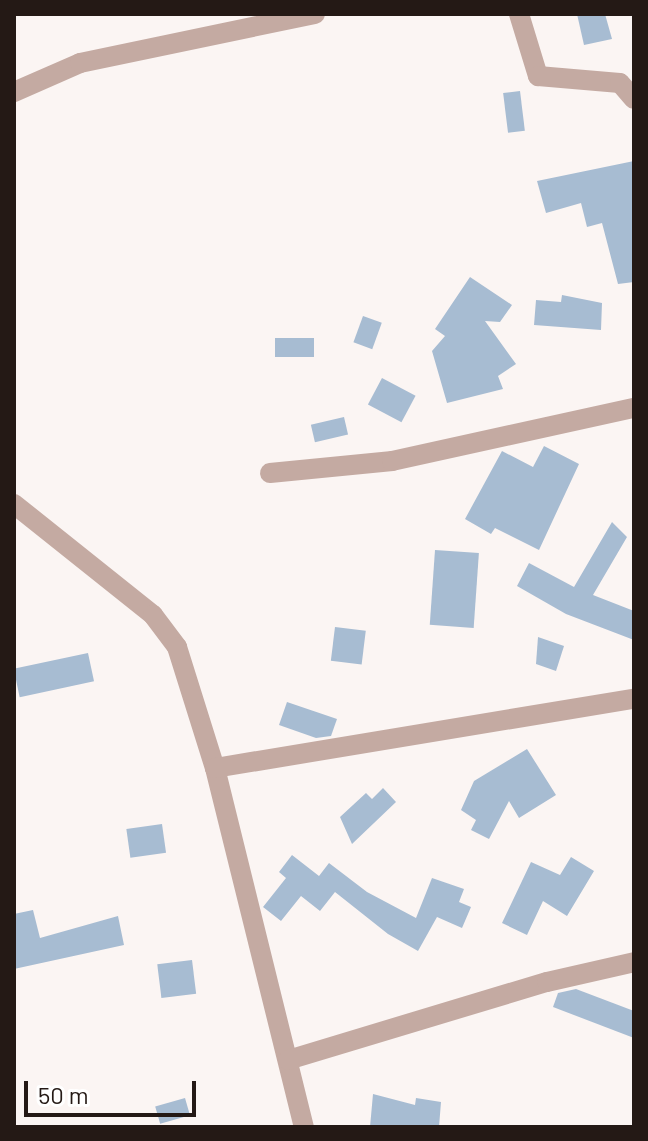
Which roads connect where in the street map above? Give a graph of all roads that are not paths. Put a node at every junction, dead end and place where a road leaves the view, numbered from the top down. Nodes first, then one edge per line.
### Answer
1 (315, 14) edge
2 (519, 14) edge
3 (14, 92) edge
4 (634, 99) edge
5 (634, 408) edge
6 (270, 473) dead end
7 (14, 504) edge
8 (634, 699) edge
9 (215, 768) junction
10 (634, 962) edge
11 (288, 1060) junction
12 (304, 1127) edge

1 - 3 street
2 - 4 street
5 - 6 street
7 - 9 street
8 - 9 street
9 - 11 street
10 - 11 street
11 - 12 street

